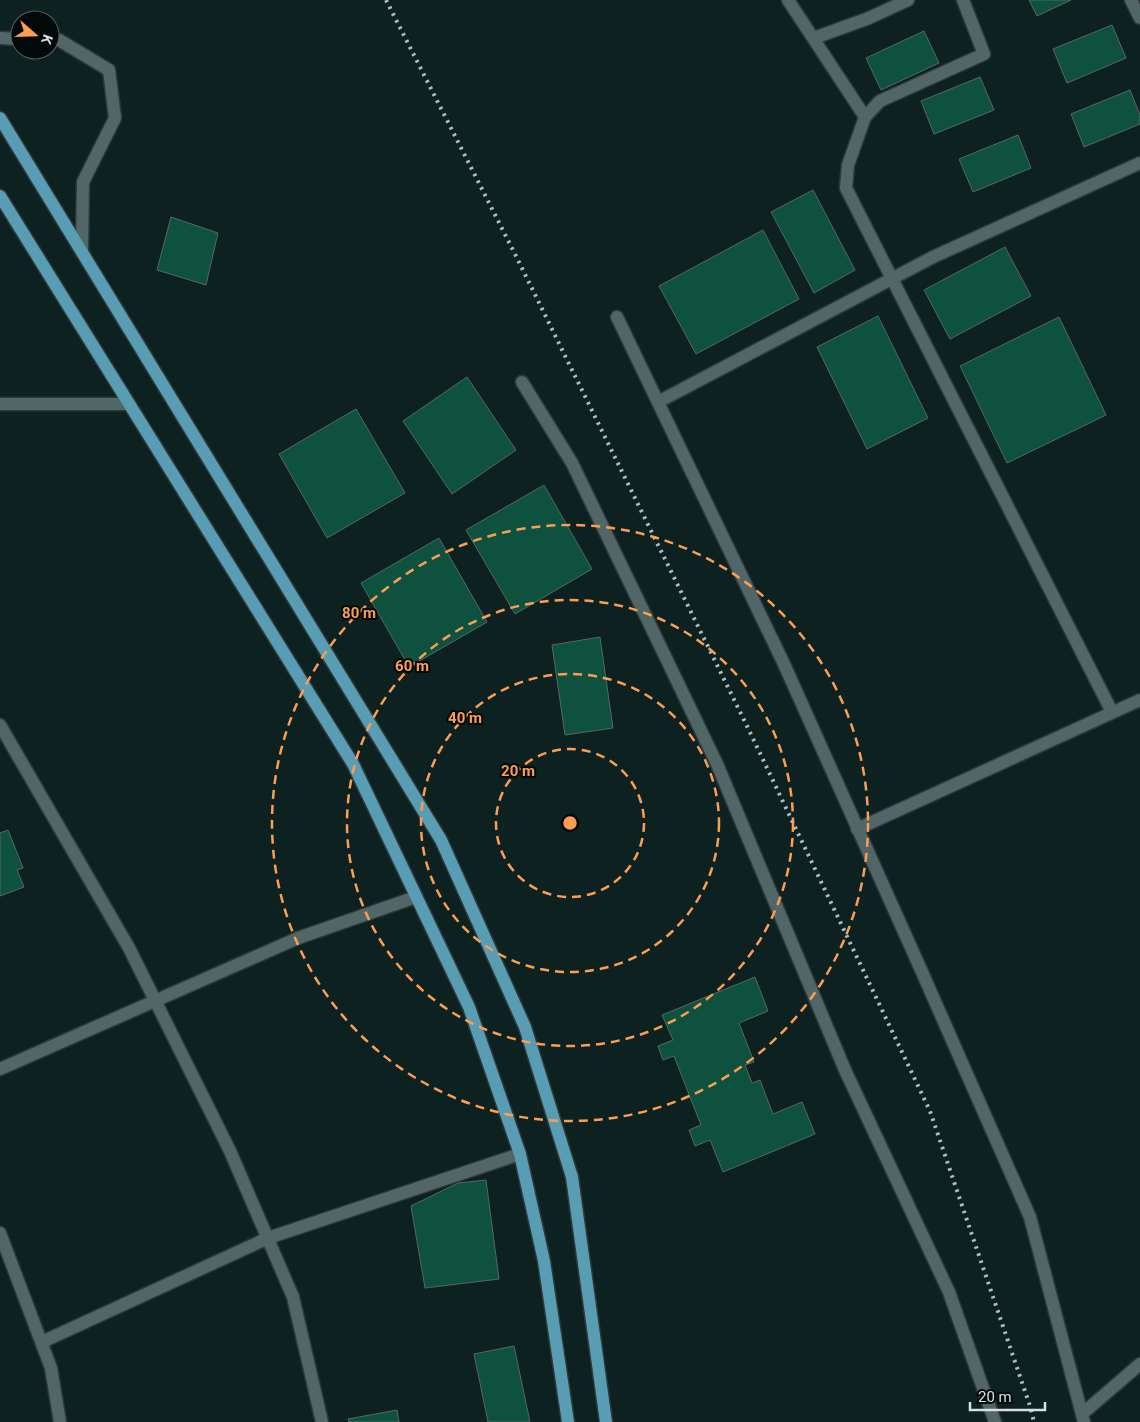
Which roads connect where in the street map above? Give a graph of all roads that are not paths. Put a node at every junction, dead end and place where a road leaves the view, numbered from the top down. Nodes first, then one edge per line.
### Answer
1 (788, 0) edge
2 (908, 0) edge
3 (963, 0) edge
4 (1131, 0) edge
5 (1140, 18) edge
6 (814, 38) junction
7 (60, 40) edge
8 (864, 117) junction
9 (0, 118) edge
10 (1140, 163) edge
11 (0, 196) edge
12 (82, 252) junction
13 (893, 279) junction
14 (617, 317) dead end
15 (522, 382) dead end
16 (658, 402) junction
17 (0, 404) edge
18 (129, 404) junction
19 (1140, 700) edge
20 (1112, 712) junction
21 (0, 725) edge
22 (857, 829) junction
23 (416, 897) junction
24 (155, 1000) junction
25 (0, 1068) edge
26 (520, 1154) junction
27 (0, 1233) edge
28 (268, 1238) junction
29 (42, 1342) junction
30 (1140, 1364) edge
31 (1083, 1418) edge
32 (60, 1422) edge
33 (322, 1422) edge
34 (568, 1422) edge
35 (606, 1422) edge
36 (995, 1422) edge

1 - 6 street
2 - 6 street
3 - 8 street
4 - 5 street
6 - 8 street
7 - 12 street
8 - 13 street
9 - 12 main road
10 - 13 street
11 - 18 main road
12 - 35 main road
13 - 16 street
13 - 20 street
14 - 16 street
15 - 36 street
16 - 22 street
17 - 18 street
18 - 23 main road
19 - 20 street
20 - 22 street
21 - 24 street
22 - 31 street
23 - 24 street
23 - 26 main road
24 - 25 street
24 - 28 street
26 - 28 street
26 - 34 main road
27 - 29 street
28 - 29 street
28 - 33 street
29 - 32 street
30 - 31 street

